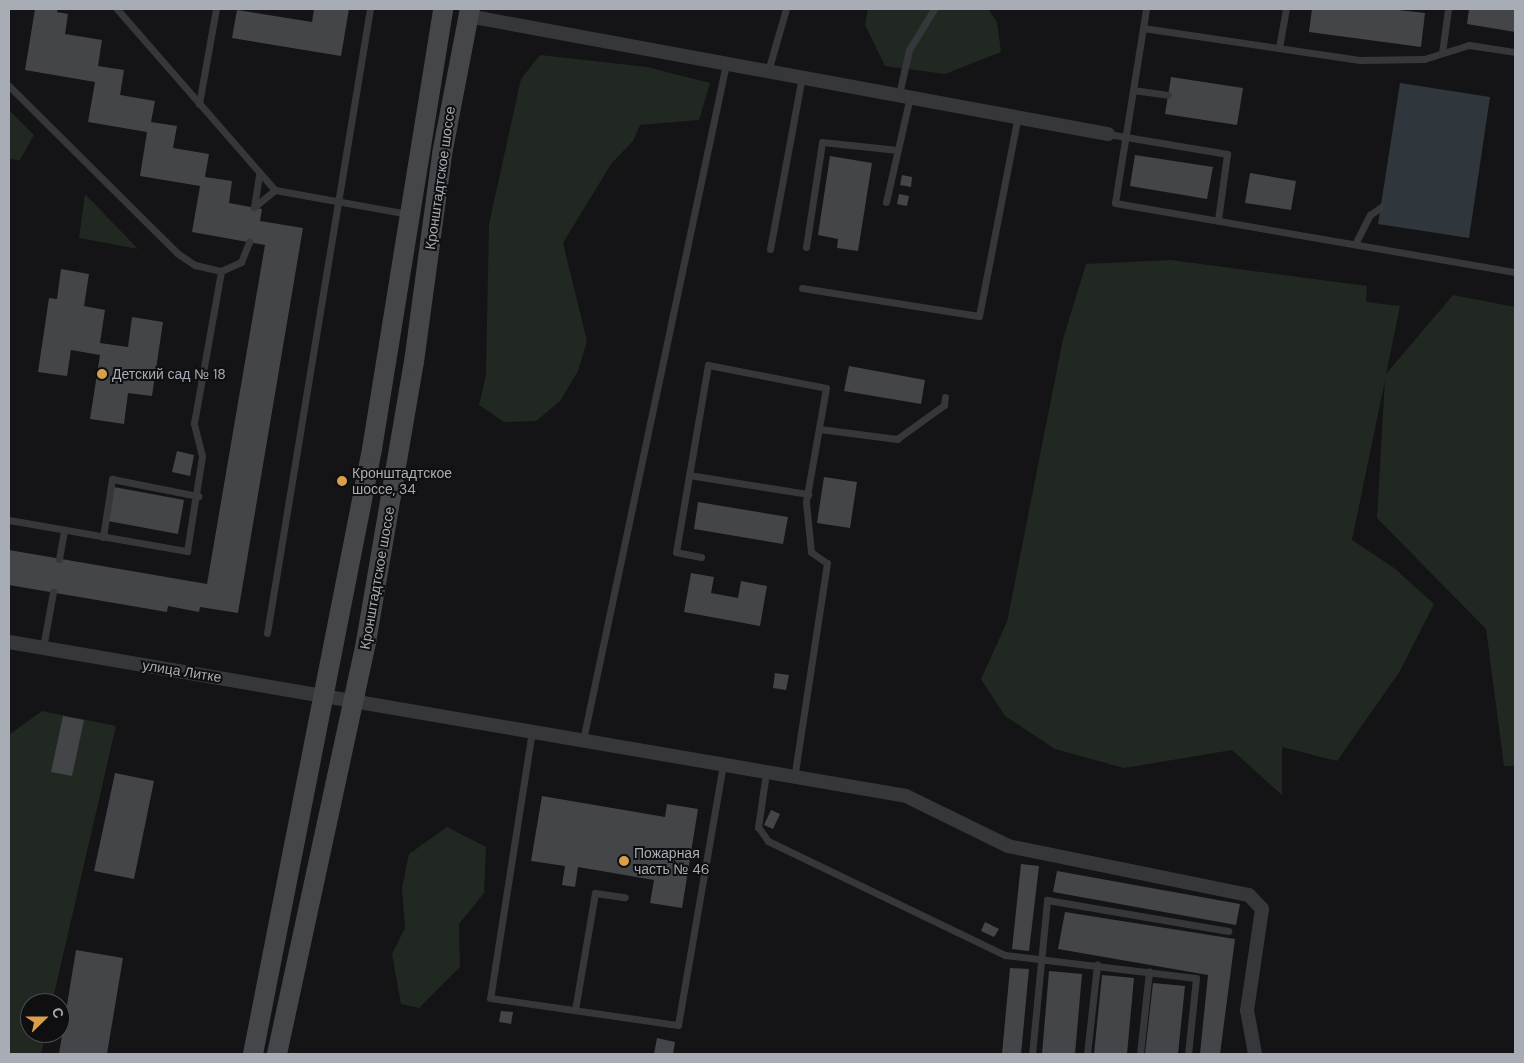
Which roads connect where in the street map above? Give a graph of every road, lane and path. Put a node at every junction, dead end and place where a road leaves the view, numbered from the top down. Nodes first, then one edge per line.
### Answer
1 (117, 9) edge
2 (216, 9) edge
3 (370, 9) edge
4 (443, 9) edge
5 (786, 9) edge
6 (934, 9) edge
7 (1146, 9) edge
8 (1286, 9) edge
9 (1448, 9) edge
10 (469, 12) edge
11 (1142, 28) junction
12 (1279, 48) junction
13 (1515, 52) edge
14 (1442, 53) junction
15 (726, 64) junction
16 (768, 71) junction
17 (802, 78) junction
18 (9, 86) edge
19 (1132, 90) junction
20 (904, 95) junction
21 (1168, 95) dead end
22 (199, 104) junction
23 (1018, 116) junction
24 (1108, 134) joint
25 (1125, 137) junction
26 (898, 150) junction
27 (258, 174) junction
28 (275, 190) junction
29 (338, 202) junction
30 (886, 202) dead end
31 (1381, 206) dead end
32 (412, 214) junction
33 (1218, 220) junction
34 (249, 242) dead end
35 (1354, 244) junction
36 (806, 247) dead end
37 (770, 249) dead end
38 (221, 270) junction
39 (1515, 272) edge
40 (802, 288) dead end
41 (945, 397) dead end
42 (819, 429) junction
43 (689, 475) junction
44 (808, 494) junction
45 (198, 496) junction
46 (9, 520) edge
47 (64, 530) junction
48 (103, 537) junction
49 (701, 557) dead end
50 (59, 559) dead end
51 (53, 592) dead end
52 (267, 633) dead end
53 (9, 642) edge
54 (43, 648) junction
55 (322, 695) junction
56 (355, 700) junction
57 (532, 730) junction
58 (583, 740) junction
59 (723, 765) junction
60 (766, 774) junction
61 (794, 778) junction
62 (625, 897) dead end
63 (1228, 931) dead end
64 (1040, 958) junction
65 (1097, 965) junction
66 (1149, 971) junction
67 (575, 1010) junction
68 (253, 1054) edge
69 (277, 1054) edge
70 (1032, 1054) edge
71 (1087, 1054) edge
72 (1140, 1054) edge
73 (1188, 1054) edge
74 (1255, 1054) edge

1 - 22 lane
2 - 22 lane
3 - 29 lane
4 - 32 main road, Кронштадтское шоссе
5 - 16 lane
6 - 20 lane
7 - 11 lane
8 - 12 lane
9 - 14 lane
10 - 15 street
10 - 56 main road, Кронштадтское шоссе
11 - 12 lane
11 - 19 lane
12 - 14 lane
13 - 14 lane
15 - 16 street
15 - 58 lane
16 - 17 street
17 - 20 street
17 - 37 lane
18 - 38 lane
19 - 21 lane
19 - 25 lane
20 - 23 street
20 - 26 lane
22 - 27 lane
23 - 24 street
23 - 40 lane
24 - 25 lane
25 - 33 lane
25 - 33 lane
26 - 30 lane
26 - 36 lane
27 - 28 lane
27 - 28 lane
28 - 29 lane
29 - 32 lane
29 - 52 lane
31 - 35 lane
32 - 55 main road, Кронштадтское шоссе
33 - 35 lane
34 - 38 lane
35 - 39 lane
38 - 45 lane
41 - 42 lane
42 - 43 lane
42 - 44 lane
43 - 44 lane
43 - 49 lane
44 - 61 lane
45 - 48 lane
45 - 48 lane
46 - 47 lane
47 - 48 lane
47 - 50 lane
51 - 54 lane
53 - 54 street, улица Литке
54 - 55 street, улица Литке
55 - 56 street, улица Литке
55 - 68 main road, Кронштадтское шоссе
56 - 57 street, улица Литке
56 - 69 main road, Кронштадтское шоссе
57 - 58 street, улица Литке
57 - 67 lane
58 - 59 street, улица Литке
59 - 60 street, улица Литке
59 - 67 lane
60 - 61 street, улица Литке
60 - 64 lane
61 - 74 street, улица Литке
62 - 67 lane
63 - 64 lane
64 - 65 lane
64 - 70 lane
65 - 66 lane
65 - 71 lane
66 - 72 lane
66 - 73 lane

